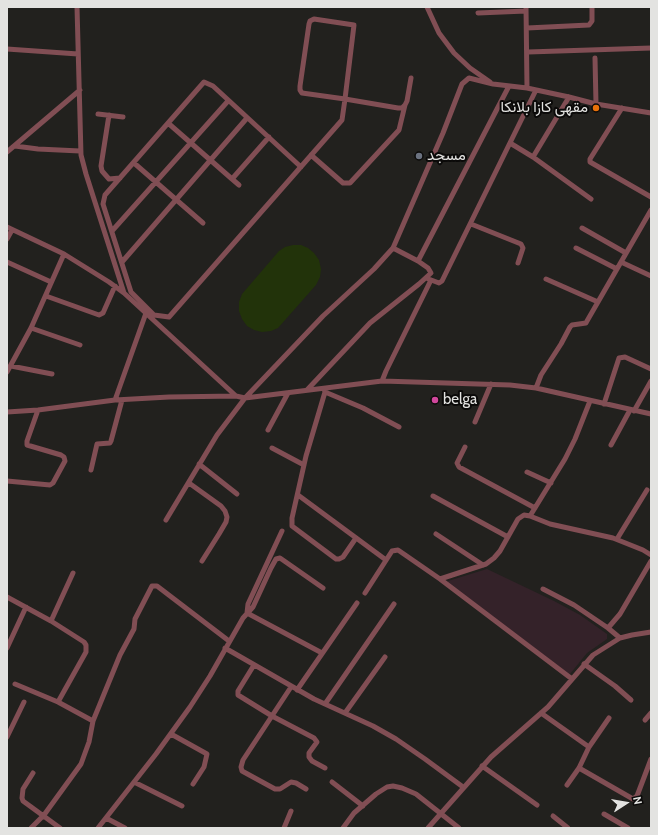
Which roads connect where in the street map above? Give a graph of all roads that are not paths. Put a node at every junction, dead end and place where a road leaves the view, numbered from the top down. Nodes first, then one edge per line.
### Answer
1 (77, 7) edge
2 (427, 7) edge
3 (592, 7) edge
4 (526, 9) edge
5 (478, 14) dead end
6 (527, 28) junction
7 (651, 48) edge
8 (7, 49) edge
9 (528, 52) junction
10 (78, 54) junction
11 (595, 58) dead end
12 (410, 78) dead end
13 (493, 84) junction
14 (509, 86) junction
15 (527, 88) junction
16 (80, 90) junction
17 (536, 90) junction
18 (569, 97) junction
19 (345, 99) junction
20 (228, 100) junction
21 (596, 104) junction
22 (405, 105) junction
23 (622, 108) junction
24 (651, 113) edge
25 (98, 114) dead end
26 (109, 115) junction
27 (123, 117) dead end
28 (248, 118) junction
29 (168, 123) junction
30 (269, 138) junction
31 (191, 143) junction
32 (510, 143) junction
33 (15, 146) junction
34 (80, 151) junction
35 (7, 152) edge
36 (311, 155) junction
37 (533, 157) junction
38 (211, 160) junction
39 (134, 163) junction
40 (301, 167) junction
41 (120, 178) junction
42 (109, 179) junction
43 (232, 179) junction
44 (156, 182) junction
45 (239, 185) dead end
46 (110, 190) junction
47 (651, 196) edge
48 (591, 198) dead end
49 (176, 200) junction
50 (651, 210) edge
51 (203, 223) dead end
52 (470, 224) junction
53 (582, 228) dead end
54 (9, 229) edge
55 (112, 231) junction
56 (7, 239) edge
57 (394, 248) junction
58 (576, 248) dead end
59 (626, 253) junction
60 (64, 254) junction
61 (7, 262) edge
62 (122, 262) junction
63 (418, 262) junction
64 (621, 262) junction
65 (518, 263) dead end
66 (617, 269) junction
67 (651, 276) edge
68 (429, 279) junction
69 (546, 279) dead end
70 (52, 282) junction
71 (114, 286) junction
72 (124, 293) junction
73 (46, 296) junction
74 (598, 302) junction
75 (146, 313) junction
76 (31, 328) junction
77 (80, 345) dead end
78 (11, 366) junction
79 (651, 369) edge
80 (7, 372) edge
81 (52, 374) dead end
82 (382, 381) junction
83 (651, 381) edge
84 (491, 384) junction
85 (536, 388) junction
86 (307, 390) junction
87 (325, 390) junction
88 (288, 393) junction
89 (236, 396) junction
90 (245, 398) junction
91 (115, 400) junction
92 (122, 400) junction
93 (590, 401) junction
94 (604, 404) junction
95 (38, 410) junction
96 (632, 410) junction
97 (7, 412) edge
98 (651, 414) edge
99 (475, 422) dead end
100 (400, 427) dead end
101 (268, 430) dead end
102 (611, 445) dead end
103 (465, 447) dead end
104 (272, 448) dead end
105 (199, 464) junction
106 (304, 465) junction
107 (91, 470) dead end
108 (527, 472) dead end
109 (7, 481) edge
110 (189, 483) junction
111 (551, 483) junction
112 (647, 490) dead end
113 (237, 494) dead end
114 (298, 495) junction
115 (433, 496) dead end
116 (535, 508) junction
117 (530, 516) junction
118 (166, 520) dead end
119 (282, 531) dead end
120 (436, 534) dead end
121 (508, 537) junction
122 (356, 538) junction
123 (617, 539) junction
124 (651, 555) edge
125 (386, 560) junction
126 (202, 561) dead end
127 (651, 561) edge
128 (483, 565) junction
129 (73, 573) dead end
130 (440, 579) junction
131 (323, 588) dead end
132 (543, 588) dead end
133 (365, 593) dead end
134 (7, 597) edge
135 (357, 603) dead end
136 (394, 604) dead end
137 (26, 607) junction
138 (247, 613) junction
139 (51, 621) junction
140 (608, 628) junction
141 (651, 632) edge
142 (620, 638) junction
143 (229, 641) junction
144 (7, 648) edge
145 (225, 648) junction
146 (322, 653) junction
147 (385, 657) dead end
148 (584, 664) junction
149 (254, 665) junction
150 (572, 679) junction
151 (15, 684) dead end
152 (291, 687) junction
153 (297, 690) junction
154 (631, 700) dead end
155 (24, 702) dead end
156 (58, 702) junction
157 (325, 704) junction
158 (345, 713) junction
159 (541, 713) junction
160 (651, 713) edge
161 (272, 716) junction
162 (609, 718) dead end
163 (645, 720) dead end
164 (93, 721) junction
165 (171, 734) junction
166 (7, 738) edge
167 (589, 747) junction
168 (651, 759) edge
169 (482, 766) junction
170 (326, 768) dead end
171 (578, 768) junction
172 (33, 773) dead end
173 (134, 782) junction
174 (332, 782) dead end
175 (193, 784) dead end
176 (567, 786) dead end
177 (463, 787) junction
178 (306, 789) dead end
179 (537, 805) dead end
180 (182, 806) dead end
181 (363, 806) junction
182 (291, 811) dead end
183 (441, 814) junction
184 (604, 814) dead end
185 (44, 816) junction
186 (553, 816) dead end
187 (106, 818) junction
188 (31, 828) edge
189 (60, 828) edge
190 (98, 828) edge
191 (125, 828) edge
192 (284, 828) edge
193 (343, 828) edge
194 (428, 828) edge
195 (459, 828) edge
196 (568, 828) edge
197 (628, 828) edge

1 - 10 street
2 - 13 street
3 - 6 street
4 - 5 street
4 - 6 street
6 - 9 street
7 - 9 street
8 - 10 street
9 - 15 street
10 - 16 street
11 - 21 street
12 - 22 street
13 - 14 street
13 - 57 street
14 - 15 street
14 - 63 street
15 - 17 street
16 - 33 street
16 - 34 street
17 - 18 street
17 - 32 street
18 - 21 street
18 - 37 street
19 - 19 street
19 - 22 street
19 - 36 street
20 - 28 street
20 - 29 street
20 - 31 street
21 - 23 street
22 - 36 street
23 - 24 street
23 - 47 street
25 - 26 street
26 - 27 street
26 - 42 street
28 - 30 street
28 - 38 street
29 - 31 street
29 - 39 street
30 - 40 street
30 - 43 street
31 - 38 street
31 - 44 street
32 - 37 street
32 - 52 street
33 - 34 street
33 - 35 street
34 - 72 street
36 - 40 street
37 - 48 street
38 - 43 street
38 - 49 street
39 - 41 street
39 - 44 street
40 - 62 street
41 - 42 street
41 - 46 street
42 - 46 street
43 - 45 street
44 - 49 street
44 - 55 street
46 - 55 street
49 - 51 street
49 - 62 street
50 - 59 street
52 - 65 street
52 - 68 street
53 - 59 street
54 - 56 street
54 - 60 street
55 - 62 street
57 - 63 street
57 - 90 street
58 - 66 street
59 - 64 street
60 - 70 street
60 - 71 street
61 - 70 street
63 - 68 street
64 - 66 street
64 - 67 street
66 - 74 street
68 - 82 street
68 - 86 street
69 - 74 street
70 - 73 street
71 - 72 street
71 - 73 street
72 - 75 street
73 - 76 street
74 - 85 street
75 - 89 street
75 - 91 street
76 - 77 street
76 - 78 street
78 - 80 street
78 - 81 street
79 - 94 street
82 - 84 street
82 - 87 street
83 - 96 street
84 - 85 street
84 - 99 street
85 - 93 street
86 - 87 street
86 - 88 street
87 - 100 street
87 - 106 street
88 - 90 street
88 - 101 street
89 - 90 street
89 - 92 street
90 - 105 street
91 - 92 street
91 - 95 street
92 - 107 street
93 - 94 street
93 - 111 street
94 - 96 street
95 - 97 street
95 - 109 street
96 - 98 street
96 - 102 street
103 - 116 street
104 - 106 street
105 - 110 street
105 - 113 street
106 - 114 street
108 - 111 street
110 - 118 street
110 - 126 street
111 - 116 street
112 - 123 street
114 - 122 street
114 - 122 street
115 - 121 street
116 - 117 street
117 - 121 street
117 - 123 street
119 - 138 street
120 - 128 street
121 - 128 street
122 - 125 street
123 - 124 street
125 - 130 street
125 - 133 street
127 - 140 street
128 - 130 street
129 - 139 street
130 - 150 street
131 - 138 street
132 - 140 street
134 - 137 street
135 - 146 street
136 - 157 street
137 - 139 street
137 - 144 street
138 - 143 street
138 - 146 street
139 - 156 street
140 - 142 street
141 - 142 street
142 - 148 street
143 - 145 street
143 - 164 street
145 - 149 street
145 - 165 street
146 - 153 street
147 - 158 street
148 - 150 street
148 - 154 street
149 - 152 street
149 - 161 street
150 - 159 street
151 - 156 street
152 - 153 street
152 - 161 street
153 - 157 street
155 - 166 street
156 - 164 street
157 - 158 street
158 - 177 street
159 - 167 street
159 - 169 street
160 - 163 street
161 - 170 street
161 - 178 street
162 - 167 street
164 - 185 street
165 - 173 street
165 - 175 street
167 - 171 street
168 - 171 street
169 - 177 street
169 - 179 street
171 - 176 street
172 - 185 street
173 - 180 street
173 - 187 street
174 - 181 street
177 - 183 street
181 - 183 street
181 - 193 street
182 - 192 street
183 - 194 street
183 - 195 street
184 - 197 street
185 - 188 street
185 - 189 street
186 - 196 street
187 - 190 street
187 - 191 street

